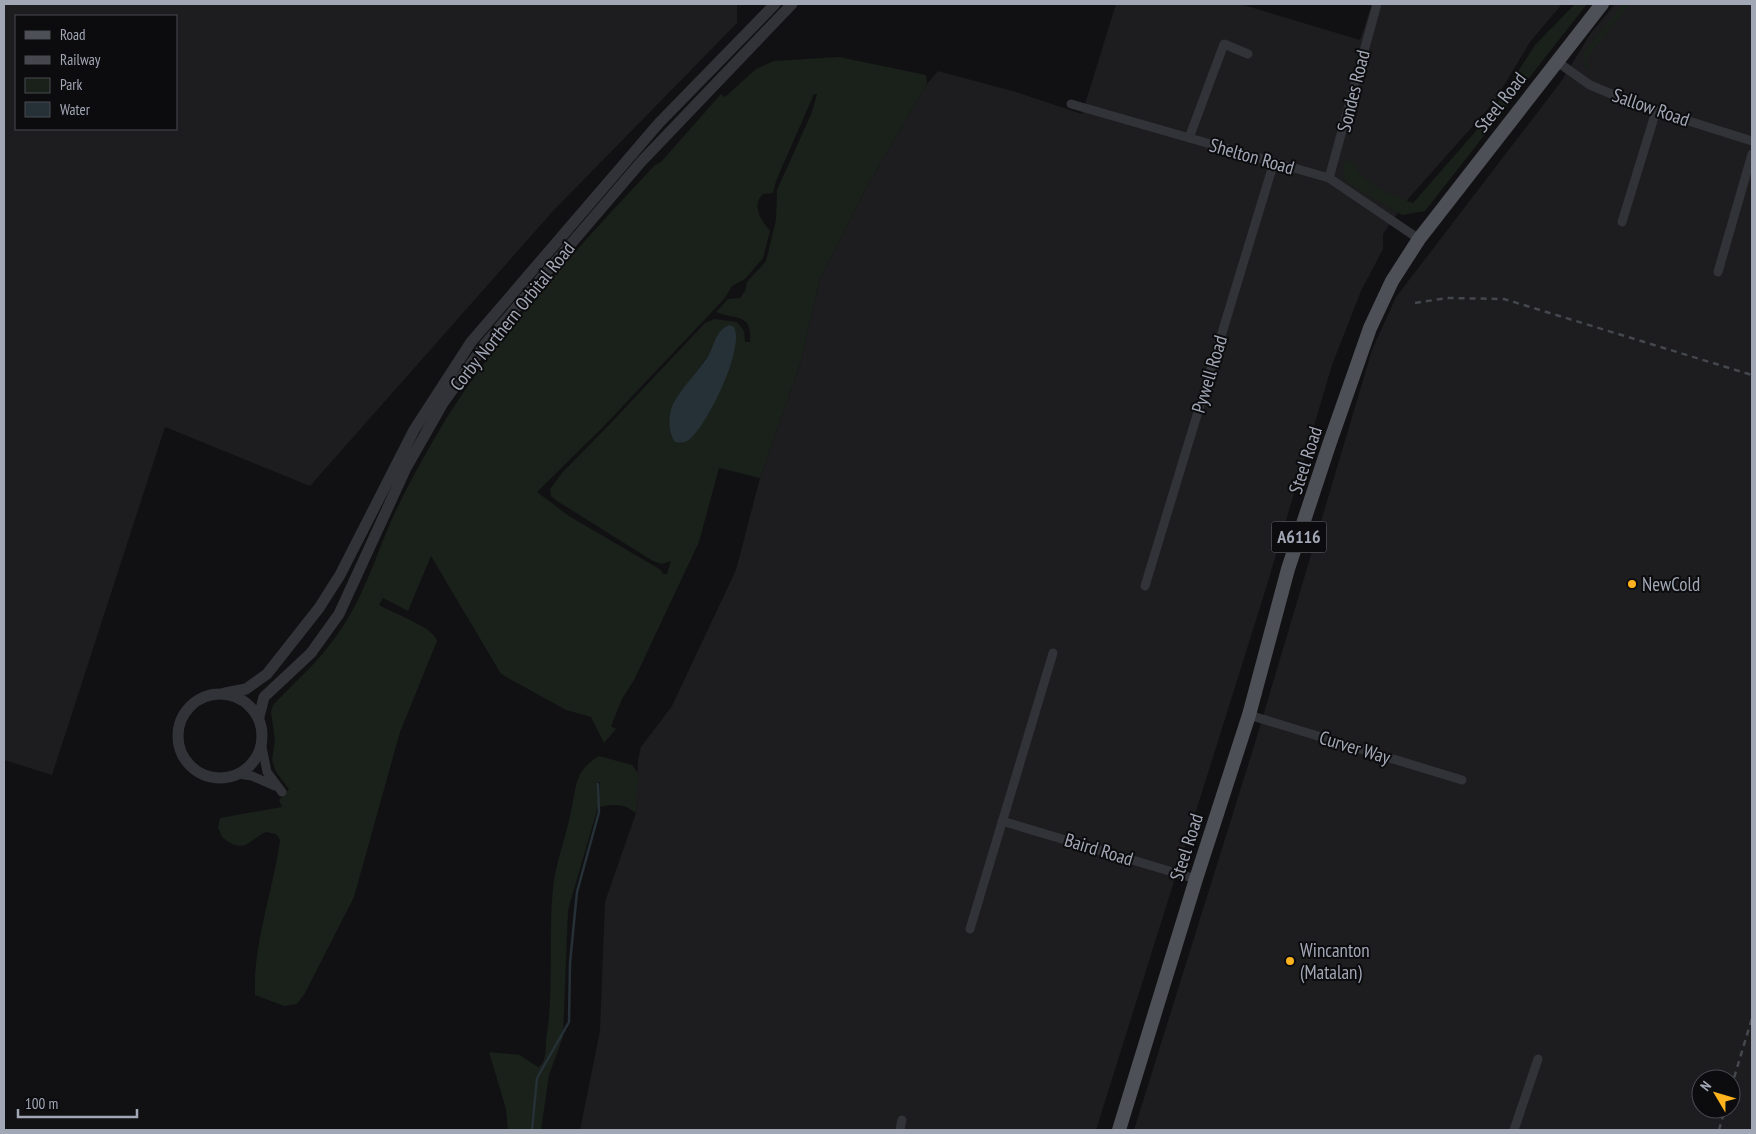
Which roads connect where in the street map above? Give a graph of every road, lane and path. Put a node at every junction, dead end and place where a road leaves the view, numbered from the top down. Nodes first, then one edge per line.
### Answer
1 (775, 4) edge
2 (792, 4) edge
3 (1377, 4) edge
4 (1602, 4) edge
5 (1248, 54) dead end
6 (1556, 61) junction
7 (1071, 104) dead end
8 (1656, 110) junction
9 (1189, 138) junction
10 (1752, 141) edge
11 (1752, 154) edge
12 (1274, 162) junction
13 (1329, 178) junction
14 (1622, 222) dead end
15 (1419, 239) junction
16 (1718, 272) dead end
17 (1145, 586) dead end
18 (1053, 653) dead end
19 (225, 693) junction
20 (1249, 715) junction
21 (259, 717) junction
22 (262, 747) junction
23 (238, 774) junction
24 (1462, 780) dead end
25 (1002, 821) junction
26 (1196, 879) junction
27 (970, 929) dead end
28 (1538, 1059) dead end
29 (902, 1120) dead end
30 (900, 1130) edge
31 (1119, 1130) edge
32 (1514, 1130) edge

1 - 19 street, Corby Northern Orbital Road
2 - 21 street, Corby Northern Orbital Road
3 - 13 street, Sondes Road
4 - 6 main road, Steel Road / A6116
5 - 9 street
6 - 8 street, Sallow Road
6 - 15 main road, Steel Road / A6116
7 - 9 street, Shelton Road
8 - 10 street, Sallow Road
8 - 14 street
9 - 12 street, Shelton Road
11 - 16 street
12 - 13 street, Shelton Road
12 - 17 street, Pywell Road
13 - 15 street, Shelton Road
15 - 20 main road, Steel Road / A6116
18 - 25 street
19 - 21 street
19 - 23 street
20 - 24 street, Curver Way
20 - 26 main road, Steel Road / A6116
21 - 22 street
22 - 23 street
22 - 23 street
25 - 26 street, Baird Road
25 - 27 street
26 - 31 main road, Steel Road / A6116
28 - 32 street
29 - 30 street

